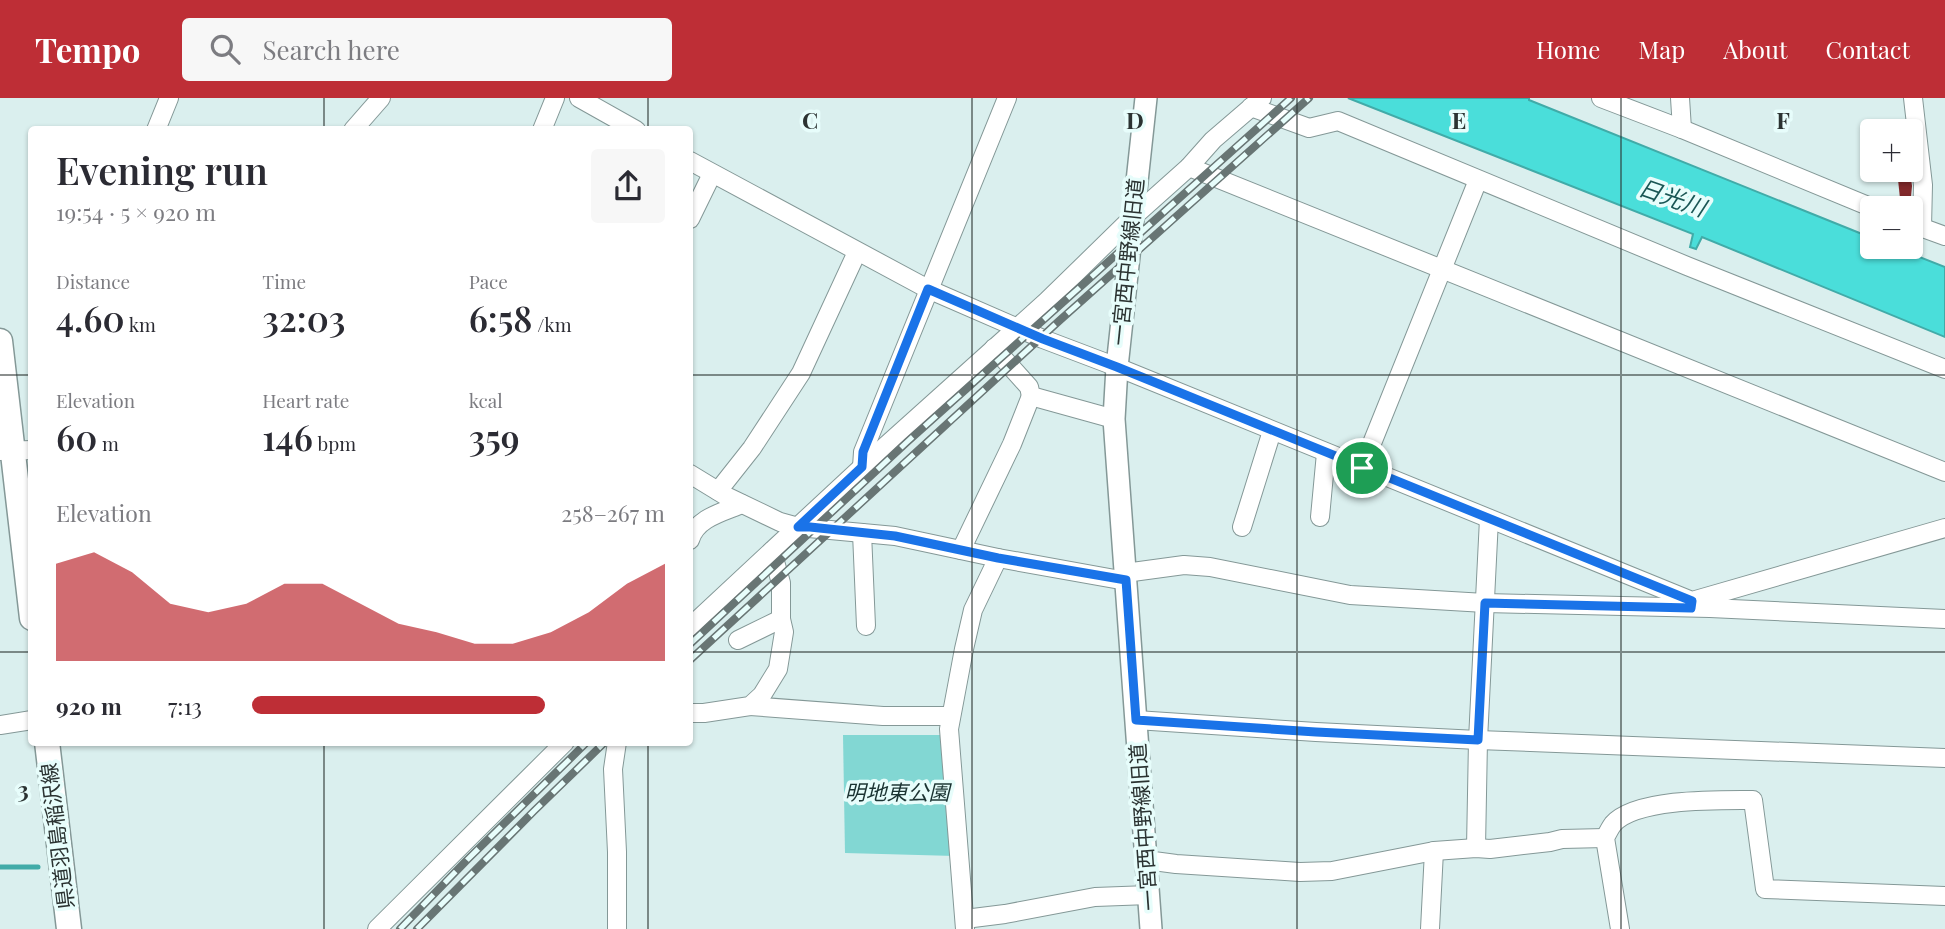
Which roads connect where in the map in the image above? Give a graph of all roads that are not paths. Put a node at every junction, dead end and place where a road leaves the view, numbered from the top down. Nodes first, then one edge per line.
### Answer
1 (169, 98) edge
2 (381, 98) edge
3 (555, 98) edge
4 (579, 98) edge
5 (1007, 98) edge
6 (1146, 98) edge
7 (1601, 98) edge
8 (1680, 98) edge
9 (1913, 98) edge
10 (1257, 103) edge
11 (158, 126) edge
12 (356, 126) edge
13 (544, 126) edge
14 (629, 126) edge
15 (1682, 129) junction
16 (693, 163) edge
17 (1189, 167) junction
18 (712, 174) junction
19 (1478, 180) junction
20 (1921, 196) edge
21 (1860, 203) edge
22 (693, 213) edge
23 (1133, 218) junction
24 (1923, 228) edge
25 (1945, 236) edge
26 (857, 252) junction
27 (1442, 269) junction
28 (928, 289) junction
29 (1017, 328) junction
30 (0, 341) edge
31 (994, 348) junction
32 (1117, 367) junction
33 (1945, 369) edge
34 (1031, 396) junction
35 (1114, 419) junction
36 (1272, 431) junction
37 (15, 451) edge
38 (1326, 453) junction
39 (862, 467) junction
40 (1362, 468) junction
41 (1945, 472) edge
42 (693, 476) edge
43 (718, 491) junction
44 (742, 504) junction
45 (1320, 517) dead end
46 (1489, 519) junction
47 (798, 527) junction
48 (1242, 527) dead end
49 (1945, 528) edge
50 (693, 530) edge
51 (862, 533) junction
52 (961, 550) junction
53 (772, 551) junction
54 (998, 558) junction
55 (1126, 577) junction
56 (28, 579) edge
57 (1485, 603) junction
58 (1691, 604) junction
59 (781, 619) junction
60 (1945, 619) edge
61 (693, 624) edge
62 (866, 626) dead end
63 (738, 640) dead end
64 (750, 706) junction
65 (693, 713) edge
66 (951, 716) junction
67 (1136, 720) junction
68 (28, 721) edge
69 (0, 725) edge
70 (1478, 740) junction
71 (47, 746) edge
72 (561, 746) edge
73 (616, 746) edge
74 (1945, 758) edge
75 (1605, 838) junction
76 (1476, 848) junction
77 (1434, 851) junction
78 (1146, 860) junction
79 (1149, 895) junction
80 (1945, 896) edge
81 (965, 924) edge
82 (69, 929) edge
83 (377, 929) edge
84 (617, 929) edge
85 (1151, 929) edge
86 (1430, 929) edge
87 (1620, 929) edge

1 - 11 street
2 - 12 street
3 - 13 street
4 - 14 street
5 - 28 street
6 - 23 street, 一宮西中野線旧道
7 - 15 street
8 - 15 street
9 - 20 street
10 - 17 street
10 - 19 street
15 - 21 street
16 - 18 street
17 - 23 street
17 - 27 street
18 - 22 street
18 - 26 street
19 - 27 street
19 - 33 street
23 - 29 street
23 - 32 street, 一宮西中野線旧道
24 - 25 street
26 - 28 street
26 - 43 street
27 - 40 street
27 - 41 street
28 - 29 street
28 - 39 street
29 - 31 street
29 - 32 street
30 - 37 main road
31 - 34 street
31 - 39 street
32 - 35 street, 一宮西中野線旧道
32 - 36 street
34 - 35 street
34 - 52 street
35 - 55 street, 一宮西中野線旧道
36 - 38 street
36 - 48 street
37 - 56 main road
38 - 40 street
38 - 45 street
39 - 47 street
40 - 46 street
42 - 43 street
43 - 44 street
44 - 47 street
44 - 50 street
46 - 57 street
46 - 58 street
47 - 51 street
47 - 53 street
49 - 58 street
51 - 52 street
51 - 62 street
52 - 54 street
53 - 59 street
53 - 61 street
54 - 55 street
54 - 66 street
55 - 57 street
55 - 67 street, 一宮西中野線旧道
57 - 58 street
57 - 70 street
58 - 60 street
59 - 63 street
59 - 64 street
64 - 65 street
64 - 66 street
66 - 81 street
67 - 70 street
67 - 78 street, 一宮西中野線旧道
68 - 69 street
70 - 74 street
70 - 76 street
71 - 82 main road, 県道羽島稲沢線
72 - 83 street
73 - 84 street
75 - 76 street
75 - 80 street
75 - 87 street
76 - 77 street
77 - 78 street
77 - 86 street
78 - 79 street, 一宮西中野線旧道
79 - 81 street
79 - 85 street, 一宮西中野線旧道

